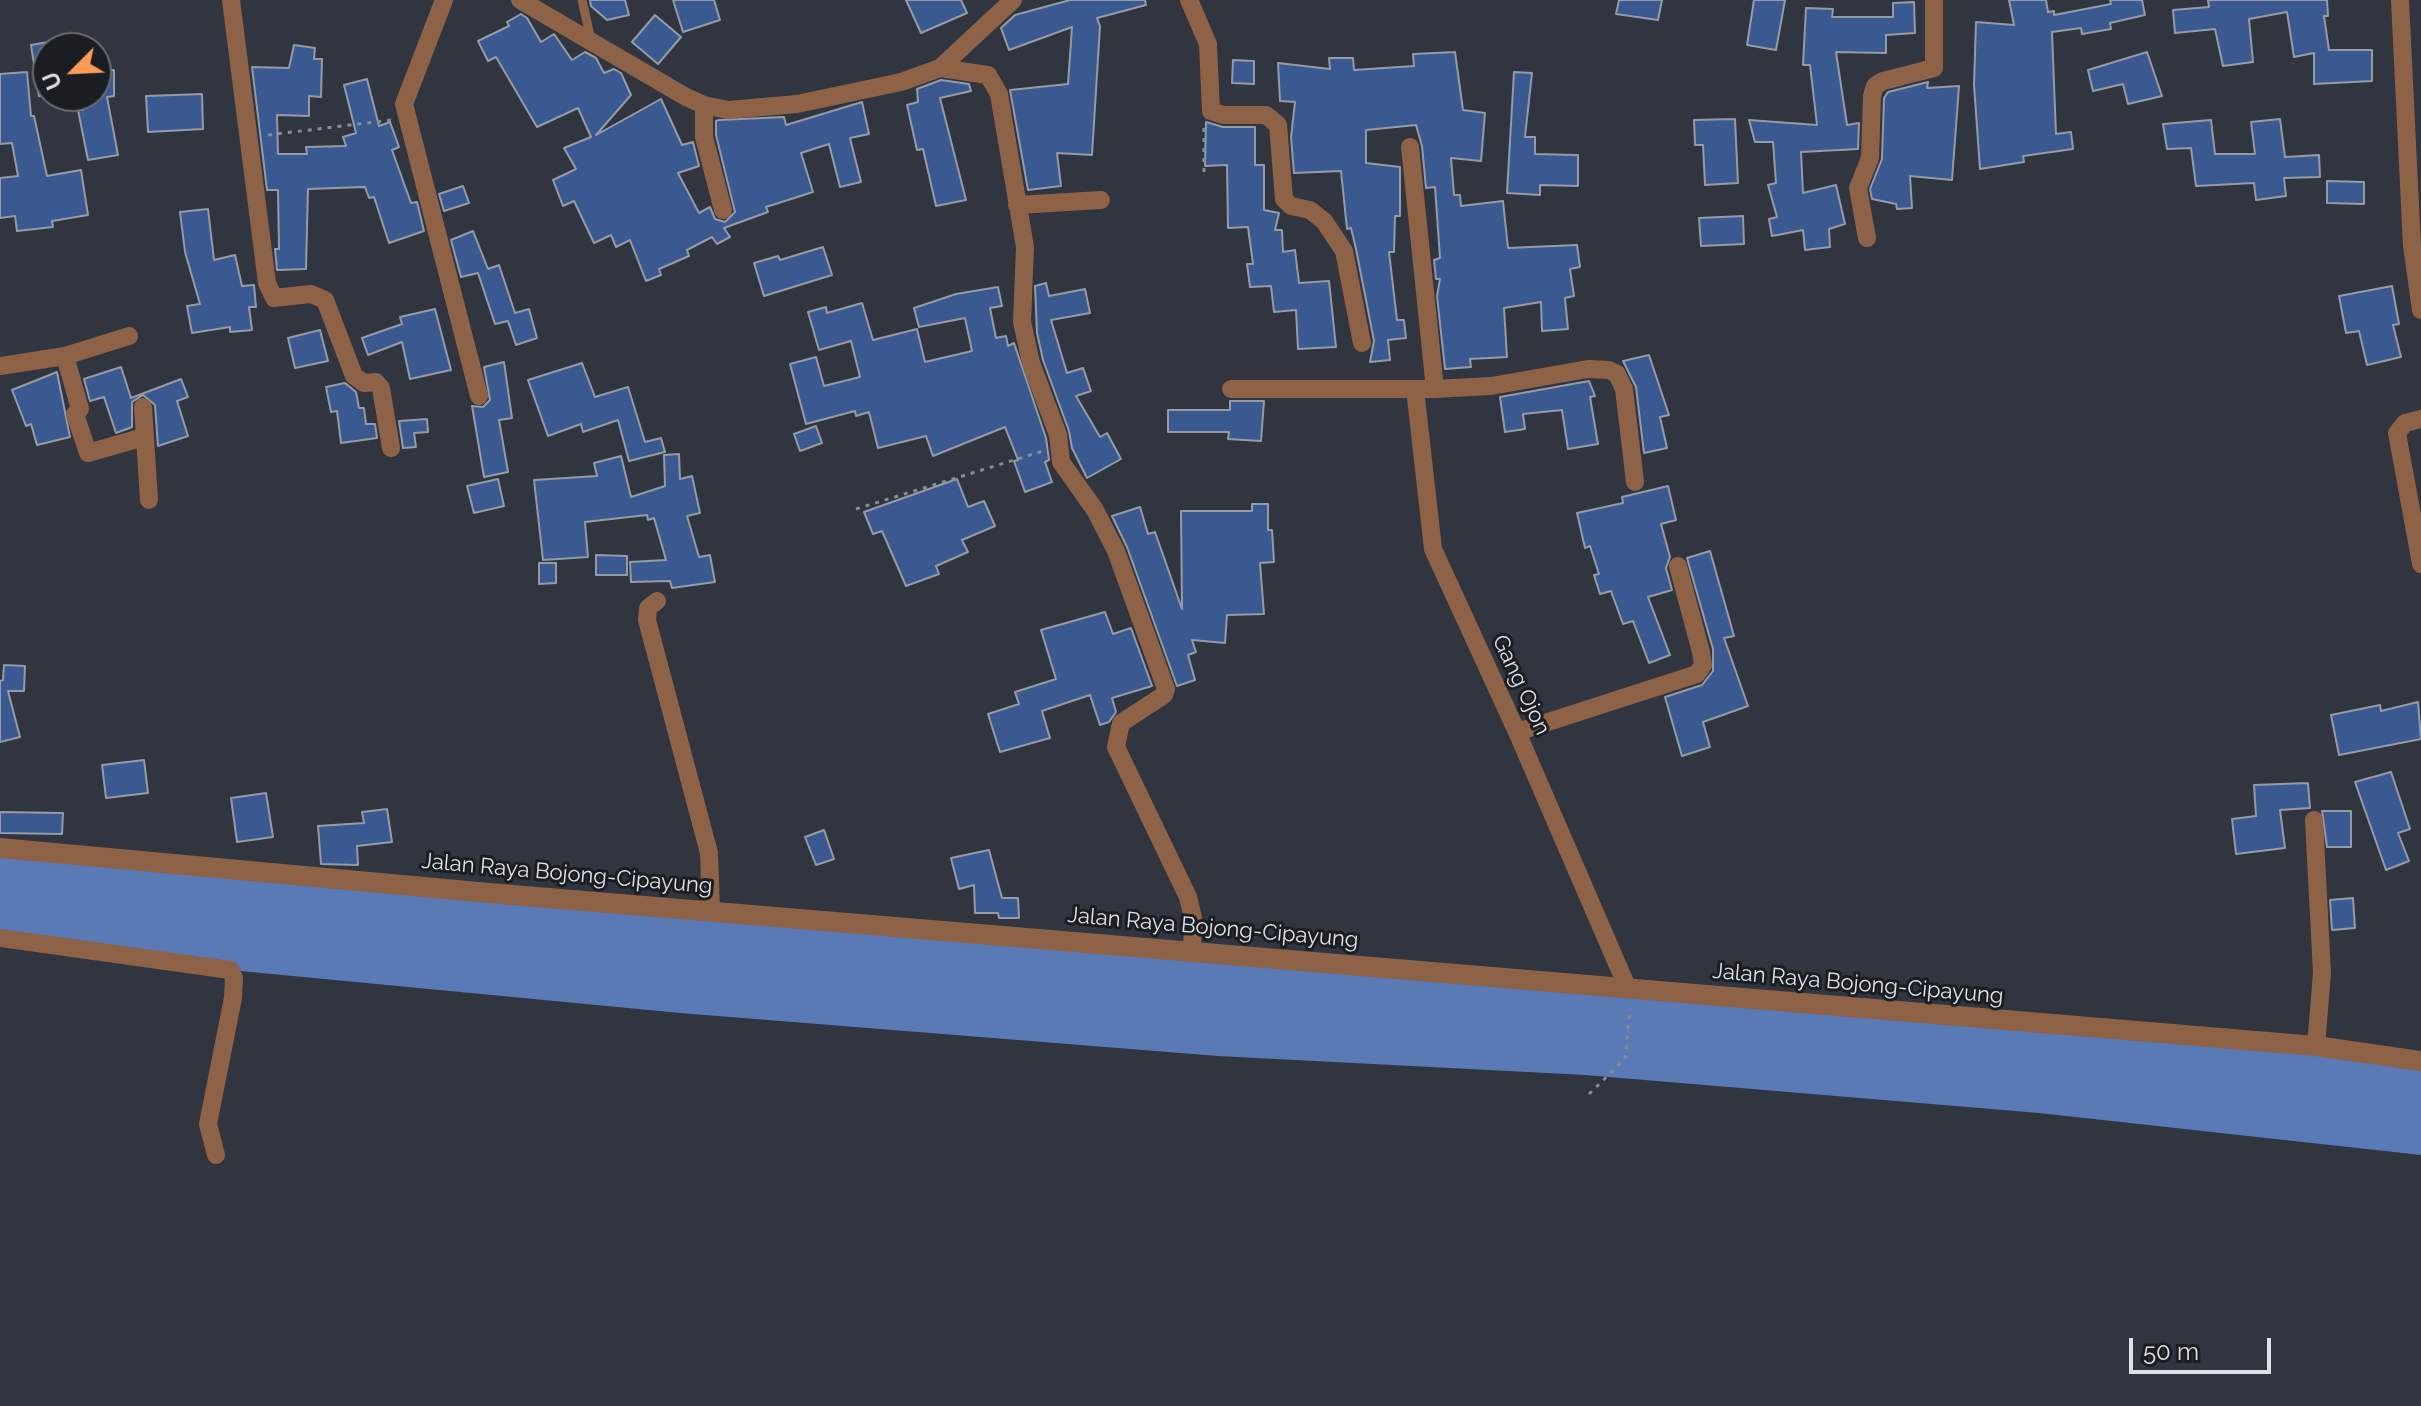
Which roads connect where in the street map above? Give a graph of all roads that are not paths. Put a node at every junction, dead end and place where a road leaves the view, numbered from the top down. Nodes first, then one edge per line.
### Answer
1 (231, 0) edge
2 (444, 0) edge
3 (520, 0) edge
4 (582, 0) edge
5 (1013, 0) edge
6 (1189, 0) edge
7 (1934, 0) edge
8 (2400, 0) edge
9 (591, 42) junction
10 (940, 68) junction
11 (704, 105) junction
12 (2414, 120) edge
13 (1410, 147) dead end
14 (1101, 200) dead end
15 (1017, 205) junction
16 (723, 210) dead end
17 (1867, 238) dead end
18 (2421, 310) edge
19 (129, 336) dead end
20 (1362, 343) dead end
21 (65, 356) junction
22 (0, 366) edge
23 (1231, 389) dead end
24 (1415, 389) junction
25 (1435, 389) junction
26 (479, 396) dead end
27 (143, 407) dead end
28 (2421, 419) edge
29 (144, 437) junction
30 (391, 448) dead end
31 (1635, 482) dead end
32 (149, 500) dead end
33 (2421, 564) edge
34 (1678, 566) dead end
35 (657, 601) dead end
36 (1517, 732) junction
37 (2314, 820) dead end
38 (0, 848) edge
39 (711, 910) junction
40 (0, 938) edge
41 (1192, 951) junction
42 (1628, 989) junction
43 (2316, 1046) junction
44 (2421, 1061) edge
45 (216, 1155) dead end

1 - 30 street
2 - 26 street
3 - 9 street
4 - 9 lane
5 - 10 street
6 - 20 street
7 - 17 street
8 - 12 street
9 - 11 street
10 - 11 street
10 - 15 street
11 - 16 street
12 - 18 street
13 - 25 street
14 - 15 street
15 - 41 street
19 - 21 street
21 - 22 street
21 - 29 street
23 - 24 street
24 - 25 street
24 - 36 street, Gang Ojon
25 - 31 street
27 - 29 street
28 - 33 street
29 - 32 street
34 - 36 street
35 - 39 street
36 - 42 street, Gang Ojon
37 - 43 street
38 - 39 street, Jalan Raya Bojong-Cipayung
39 - 41 street, Jalan Raya Bojong-Cipayung
40 - 45 street
41 - 42 street, Jalan Raya Bojong-Cipayung
42 - 43 street, Jalan Raya Bojong-Cipayung
43 - 44 street, Jalan Raya Bojong-Cipayung

